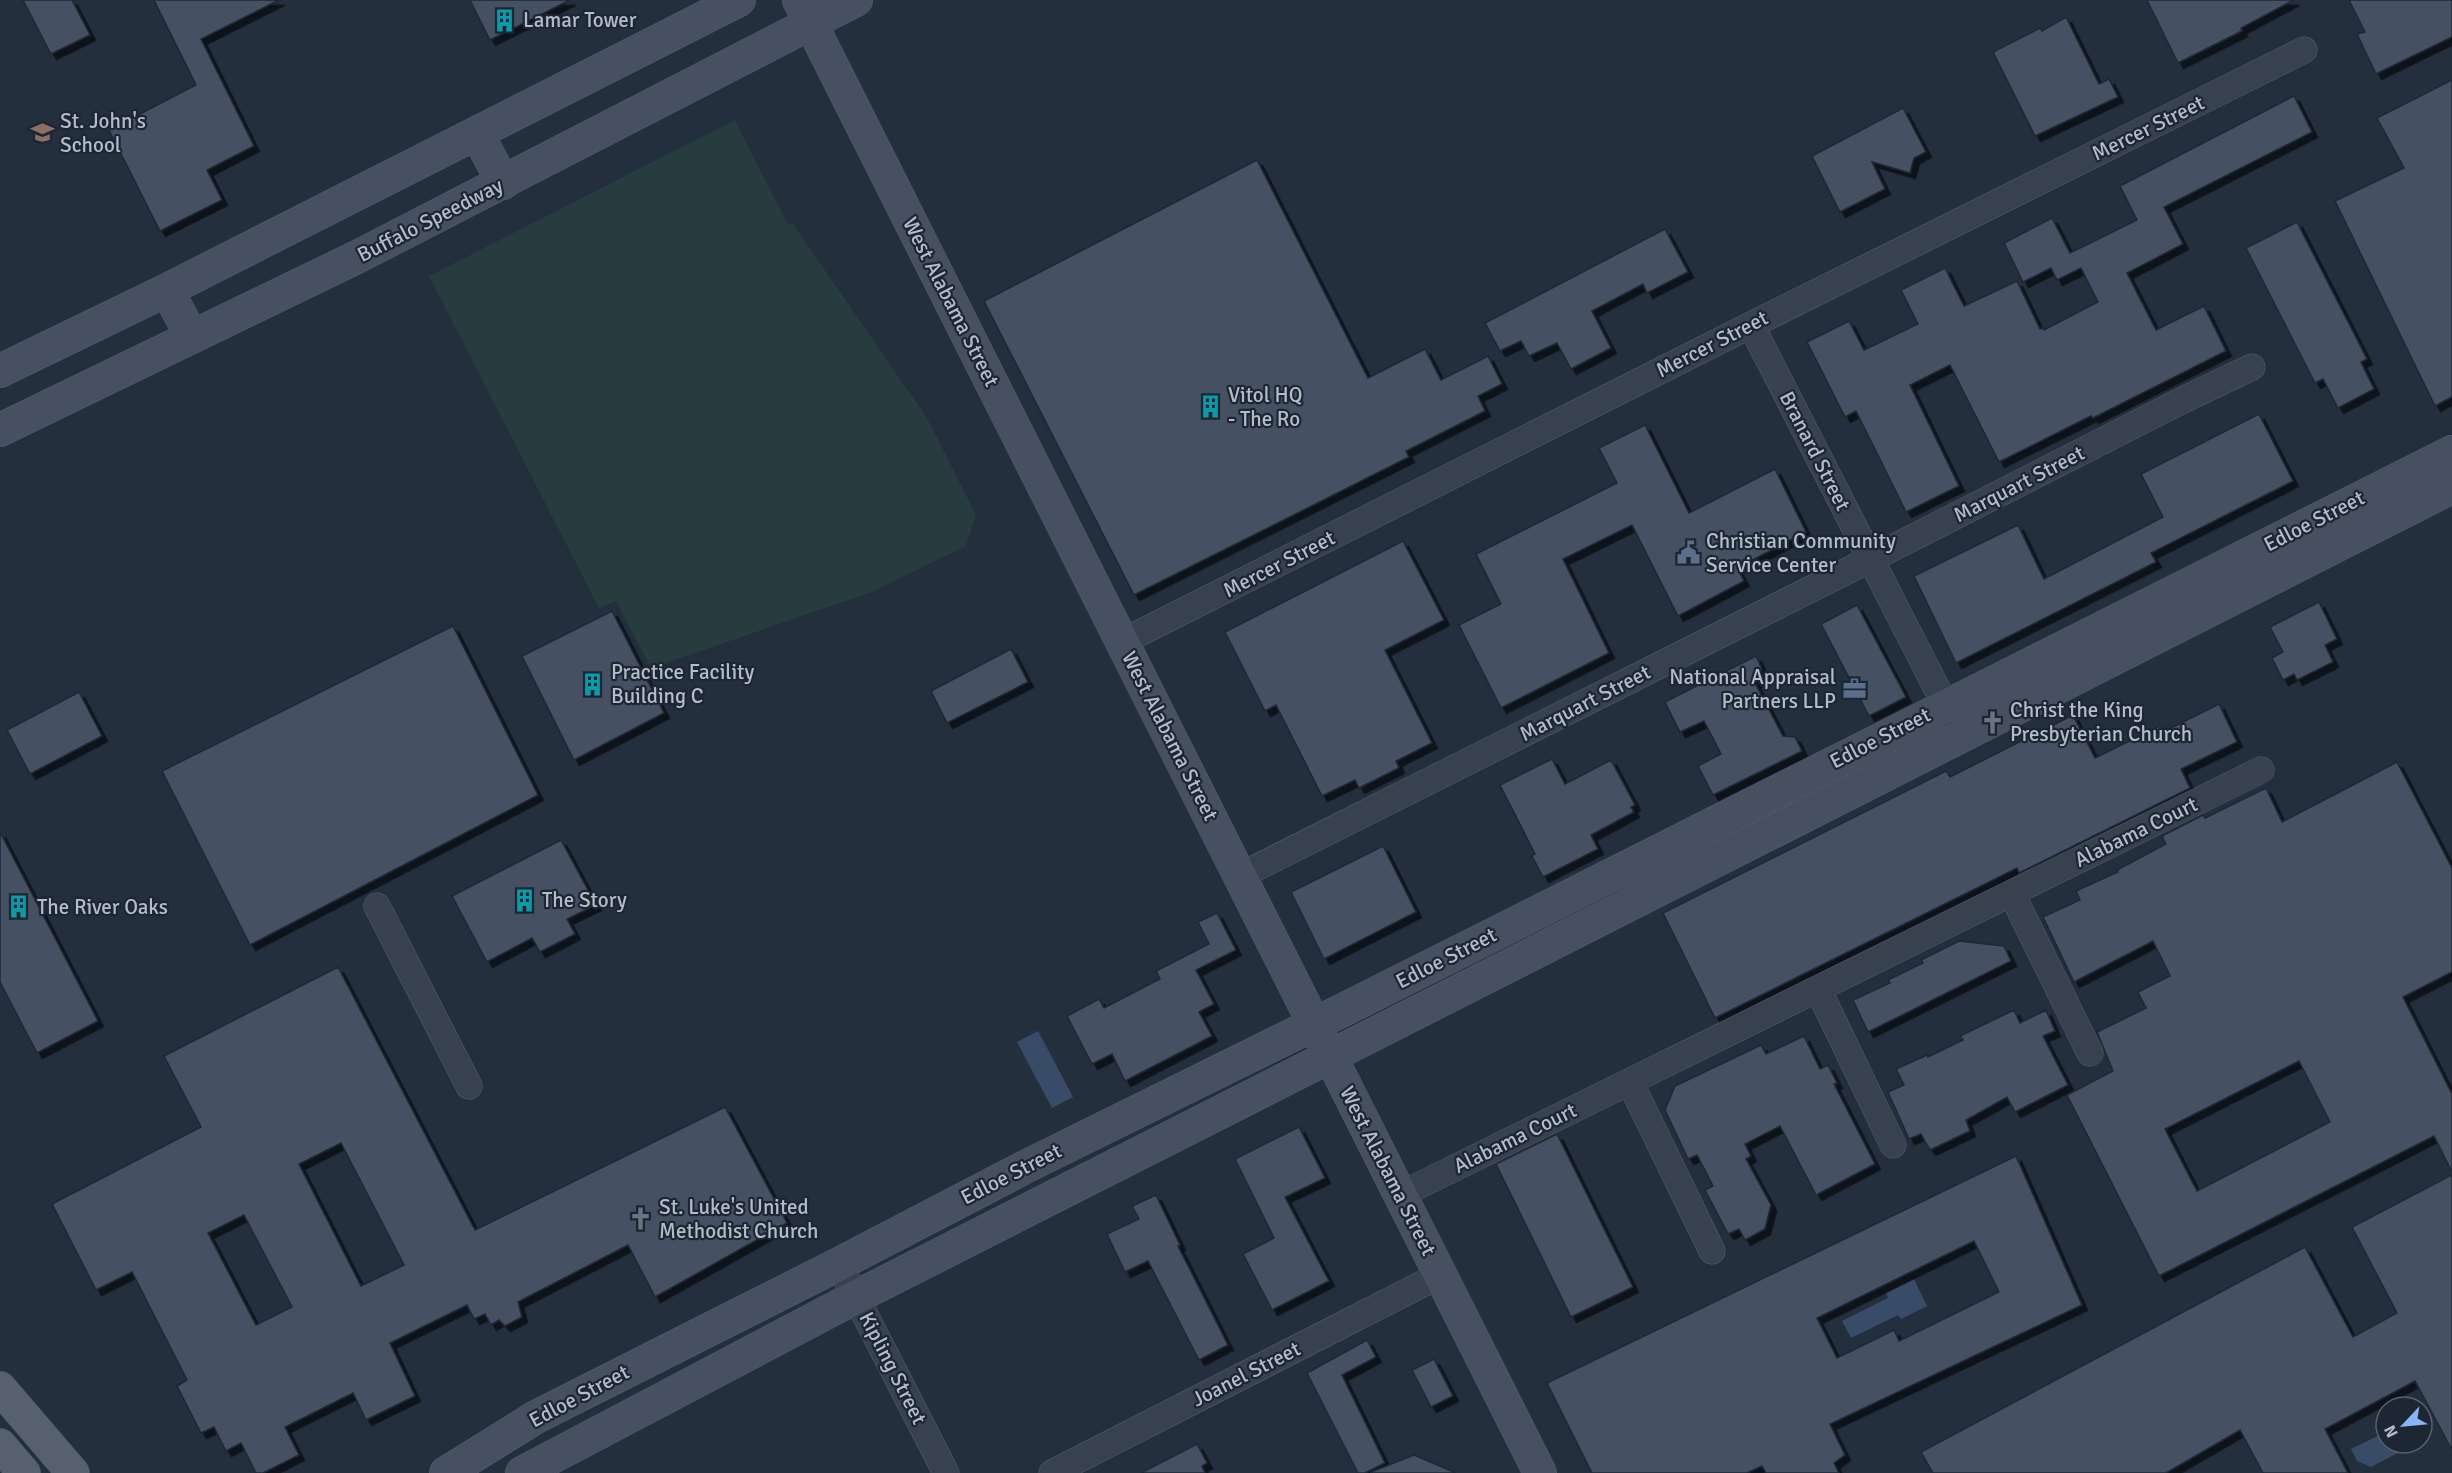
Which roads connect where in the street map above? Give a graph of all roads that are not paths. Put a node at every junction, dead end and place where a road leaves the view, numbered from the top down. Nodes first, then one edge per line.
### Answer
1 (739, 0) edge
2 (856, 0) edge
3 (804, 12) edge
4 (2304, 50) dead end
5 (477, 133) junction
6 (503, 183) junction
7 (167, 290) junction
8 (1751, 324) junction
9 (192, 337) junction
10 (2252, 367) dead end
11 (0, 371) edge
12 (0, 430) edge
13 (2452, 452) edge
14 (2452, 487) edge
15 (1871, 560) junction
16 (2200, 578) junction
17 (2215, 607) junction
18 (1122, 642) junction
19 (1945, 705) junction
20 (1961, 737) junction
21 (2261, 770) dead end
22 (1622, 868) junction
23 (1240, 876) junction
24 (2012, 894) junction
25 (1638, 901) junction
26 (377, 906) dead end
27 (1818, 989) junction
28 (1314, 1024) junction
29 (2090, 1053) dead end
30 (1330, 1057) junction
31 (1630, 1082) junction
32 (469, 1086) dead end
33 (1893, 1145) dead end
34 (1031, 1164) junction
35 (1400, 1195) junction
36 (1049, 1199) junction
37 (1712, 1251) dead end
38 (839, 1264) junction
39 (1440, 1275) junction
40 (856, 1297) junction
41 (607, 1380) junction
42 (0, 1388) edge
43 (626, 1417) junction
44 (0, 1445) edge
45 (24, 1473) edge
46 (73, 1473) edge
47 (446, 1473) edge
48 (522, 1473) edge
49 (946, 1473) edge
50 (1052, 1473) edge
51 (1540, 1473) edge

1 - 5 main road
2 - 3 main road, Buffalo Speedway
3 - 6 main road, Buffalo Speedway
3 - 18 main road, West Alabama Street
4 - 8 street, Mercer Street
5 - 6 main road
5 - 7 main road
6 - 9 main road, Buffalo Speedway
7 - 9 main road
7 - 11 main road
8 - 15 street, Branard Street
8 - 18 street, Mercer Street
9 - 12 main road, Buffalo Speedway
10 - 15 street, Marquart Street
13 - 16 main road, Edloe Street
14 - 17 main road, Edloe Street
15 - 19 street, Branard Street
15 - 23 street, Marquart Street
16 - 17 main road
16 - 19 main road, Edloe Street
17 - 20 main road, Edloe Street
18 - 23 main road, West Alabama Street
19 - 20 street, Branard Street
19 - 22 main road, Edloe Street
20 - 25 main road, Edloe Street
21 - 24 street, Alabama Court
22 - 25 main road
22 - 28 main road, Edloe Street
23 - 28 main road, West Alabama Street
24 - 27 street, Alabama Court
24 - 29 street
25 - 30 main road, Edloe Street
26 - 32 street
27 - 31 street, Alabama Court
27 - 33 street
28 - 30 main road, West Alabama Street
28 - 34 main road, Edloe Street
30 - 35 main road, West Alabama Street
30 - 36 main road, Edloe Street
31 - 35 street, Alabama Court
31 - 37 street
34 - 36 main road
34 - 38 main road, Edloe Street
35 - 39 main road, West Alabama Street
36 - 40 main road, Edloe Street
38 - 40 street, Kipling Street
38 - 41 main road, Edloe Street
39 - 50 street, Joanel Street
39 - 51 main road, West Alabama Street
40 - 43 main road, Edloe Street
40 - 49 street, Kipling Street
41 - 43 main road
41 - 47 main road, Edloe Street
42 - 46 main road
43 - 48 main road, Edloe Street
44 - 45 main road

